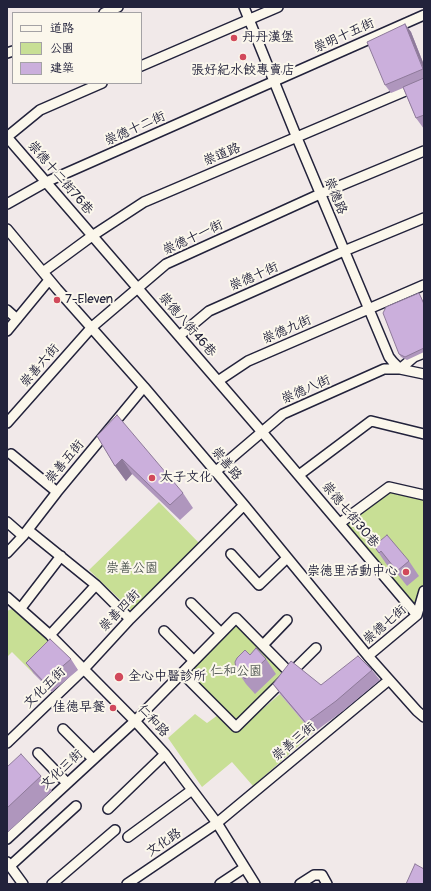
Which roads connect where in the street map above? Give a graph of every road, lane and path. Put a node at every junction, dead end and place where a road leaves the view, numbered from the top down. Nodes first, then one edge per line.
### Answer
1 (244, 7) edge
2 (278, 7) edge
3 (424, 15) edge
4 (249, 19) junction
5 (142, 66) edge
6 (274, 81) junction
7 (424, 83) edge
8 (100, 84) edge
9 (7, 137) edge
10 (297, 138) junction
11 (424, 151) edge
12 (46, 182) junction
13 (320, 194) junction
14 (7, 204) edge
15 (424, 218) edge
16 (7, 230) edge
17 (92, 236) junction
18 (344, 251) junction
19 (43, 272) junction
20 (49, 280) junction
21 (424, 285) edge
22 (137, 288) junction
23 (368, 308) junction
24 (7, 310) edge
25 (17, 319) junction
26 (92, 327) junction
27 (7, 331) edge
28 (179, 336) junction
29 (424, 353) edge
30 (400, 369) junction
31 (424, 374) edge
32 (218, 381) junction
33 (144, 387) junction
34 (7, 423) edge
35 (262, 432) junction
36 (424, 434) edge
37 (11, 454) dead end
38 (215, 472) junction
39 (299, 475) junction
40 (57, 492) junction
41 (424, 495) edge
42 (244, 505) junction
43 (7, 522) edge
44 (340, 523) junction
45 (26, 533) junction
46 (7, 553) edge
47 (232, 554) dead end
48 (61, 556) junction
49 (287, 558) junction
50 (96, 585) junction
51 (424, 591) edge
52 (7, 597) edge
53 (191, 603) dead end
54 (21, 608) junction
55 (417, 615) junction
56 (130, 618) junction
57 (288, 620) dead end
58 (164, 631) dead end
59 (221, 633) junction
60 (50, 635) junction
61 (263, 645) junction
62 (316, 648) dead end
63 (368, 656) junction
64 (194, 662) junction
65 (84, 669) junction
66 (182, 673) junction
67 (290, 673) junction
68 (389, 680) junction
69 (422, 711) edge
70 (134, 721) junction
71 (63, 729) dead end
72 (7, 742) edge
73 (38, 753) dead end
74 (165, 754) junction
75 (93, 759) junction
76 (67, 783) junction
77 (192, 790) junction
78 (76, 806) dead end
79 (108, 810) dead end
80 (217, 823) junction
81 (115, 830) dead end
82 (128, 837) dead end
83 (7, 839) edge
84 (8, 864) edge
85 (244, 868) junction
86 (23, 884) edge
87 (52, 884) edge
88 (127, 884) edge
89 (220, 884) edge
90 (254, 884) edge
91 (300, 884) edge
92 (328, 884) edge

1 - 4 street, 崇德路
2 - 4 street
3 - 6 street, 崇明十五街
4 - 5 street
4 - 6 street, 崇德路
6 - 10 street, 崇德路
6 - 12 street, 崇德十二街
7 - 10 street, 崇道路
8 - 9 street
9 - 12 street, 崇德十二街76巷
10 - 13 street, 崇德路
10 - 17 street, 崇道路
11 - 13 street, 崇德十一街
12 - 14 street, 崇德十二街
12 - 17 street, 崇德十二街76巷
13 - 18 street, 崇德路
13 - 22 street, 崇德十一街
15 - 18 street, 崇德十街
16 - 19 street, 崇善路
17 - 19 street, 崇道路
17 - 22 street, 崇德八街46巷
18 - 23 street, 崇德路
18 - 28 street, 崇德十街
19 - 20 street, 崇善路
20 - 25 street
20 - 26 street, 崇善路
21 - 23 street, 崇德九街
22 - 26 street, 崇德十一街
22 - 28 street, 崇德八街46巷
23 - 30 street, 崇德路
23 - 32 street, 崇德九街
24 - 25 street
25 - 27 street
26 - 33 street, 崇善路
26 - 34 street, 崇善六街
28 - 32 street, 崇德八街46巷
29 - 30 street
30 - 31 street
30 - 35 street, 崇德八街
32 - 35 street, 崇德八街46巷
33 - 38 street, 崇善路
33 - 40 street, 崇善五街
35 - 38 street, 崇德八街
35 - 39 street, 崇德七街30巷
36 - 39 street
37 - 40 street
38 - 42 street, 崇善路
39 - 44 street, 崇德七街30巷
40 - 45 street, 崇善五街
41 - 44 street
42 - 49 street, 崇善路
42 - 56 street, 崇善四街
43 - 45 street
44 - 55 street, 崇德七街30巷
45 - 46 street, 崇善五街
45 - 48 street
47 - 49 street
48 - 50 street
48 - 54 street
49 - 63 street, 崇善路
50 - 56 street
50 - 60 street
51 - 55 street, 崇德七街
52 - 54 street, 仁和路
53 - 59 street
54 - 60 street, 仁和路
55 - 63 street, 崇德七街
56 - 65 street, 崇善四街
57 - 61 street
58 - 64 street
59 - 61 street, 文化三街
59 - 64 street, 文化三街
60 - 65 street, 仁和路
61 - 67 street
62 - 67 street
63 - 68 street, 崇善路
64 - 66 street, 文化三街
65 - 70 street, 仁和路
65 - 72 street, 文化五街
66 - 67 street
66 - 70 street, 文化三街
68 - 69 street, 崇善路
68 - 80 street, 崇善三街
70 - 74 street, 仁和路
70 - 75 street, 文化三街
71 - 75 street
73 - 76 street
74 - 77 street, 仁和路
74 - 79 street
75 - 76 street, 文化三街
76 - 83 street, 文化三街
77 - 80 street, 仁和路
77 - 82 street
78 - 84 street
80 - 85 street, 仁和路
80 - 88 street, 文化路
81 - 87 street
84 - 86 street
85 - 89 street
85 - 90 street, 仁和路
91 - 92 street

